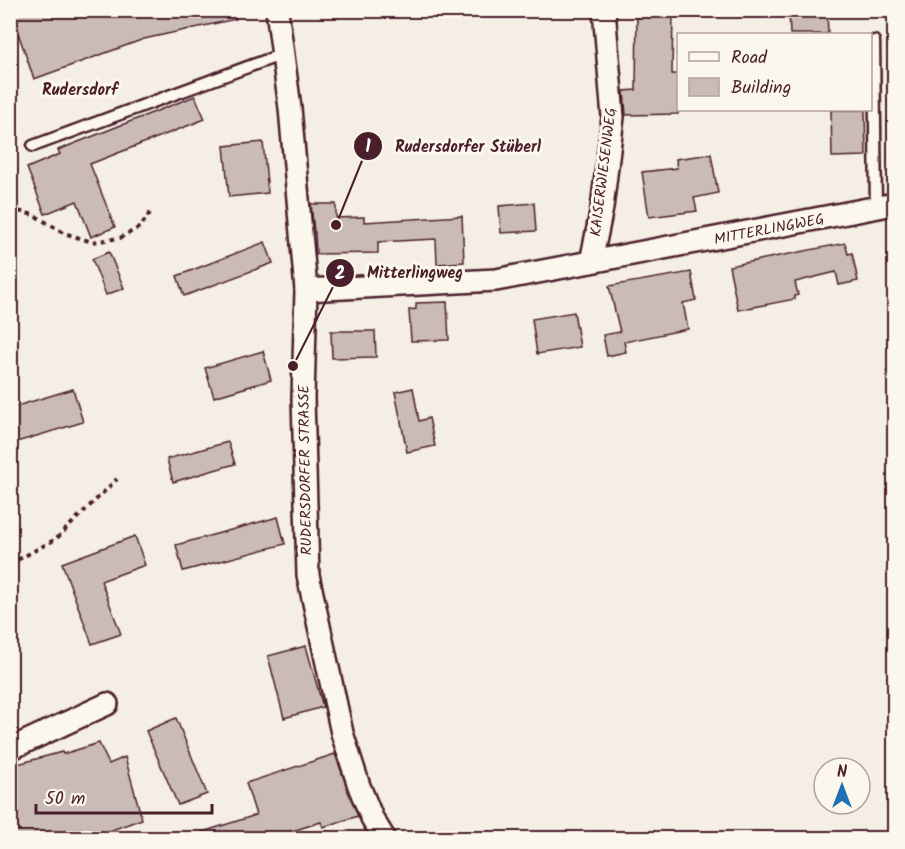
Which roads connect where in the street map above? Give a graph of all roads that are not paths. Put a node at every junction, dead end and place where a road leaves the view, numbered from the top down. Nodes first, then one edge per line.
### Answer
1 (277, 10) edge
2 (604, 10) edge
3 (874, 41) dead end
4 (283, 54) junction
5 (33, 146) dead end
6 (885, 206) edge
7 (591, 262) junction
8 (306, 290) junction
9 (107, 704) dead end
10 (10, 749) edge
11 (384, 838) edge

1 - 4 street, RUDERSDORFER STRASSE
2 - 7 street, KAISERWIESENWEG
3 - 6 lane, MITTERLINGWEG
4 - 5 lane
4 - 8 street, RUDERSDORFER STRASSE
6 - 7 street, MITTERLINGWEG
7 - 8 street, MITTERLINGWEG
8 - 11 street, RUDERSDORFER STRASSE
9 - 10 street

